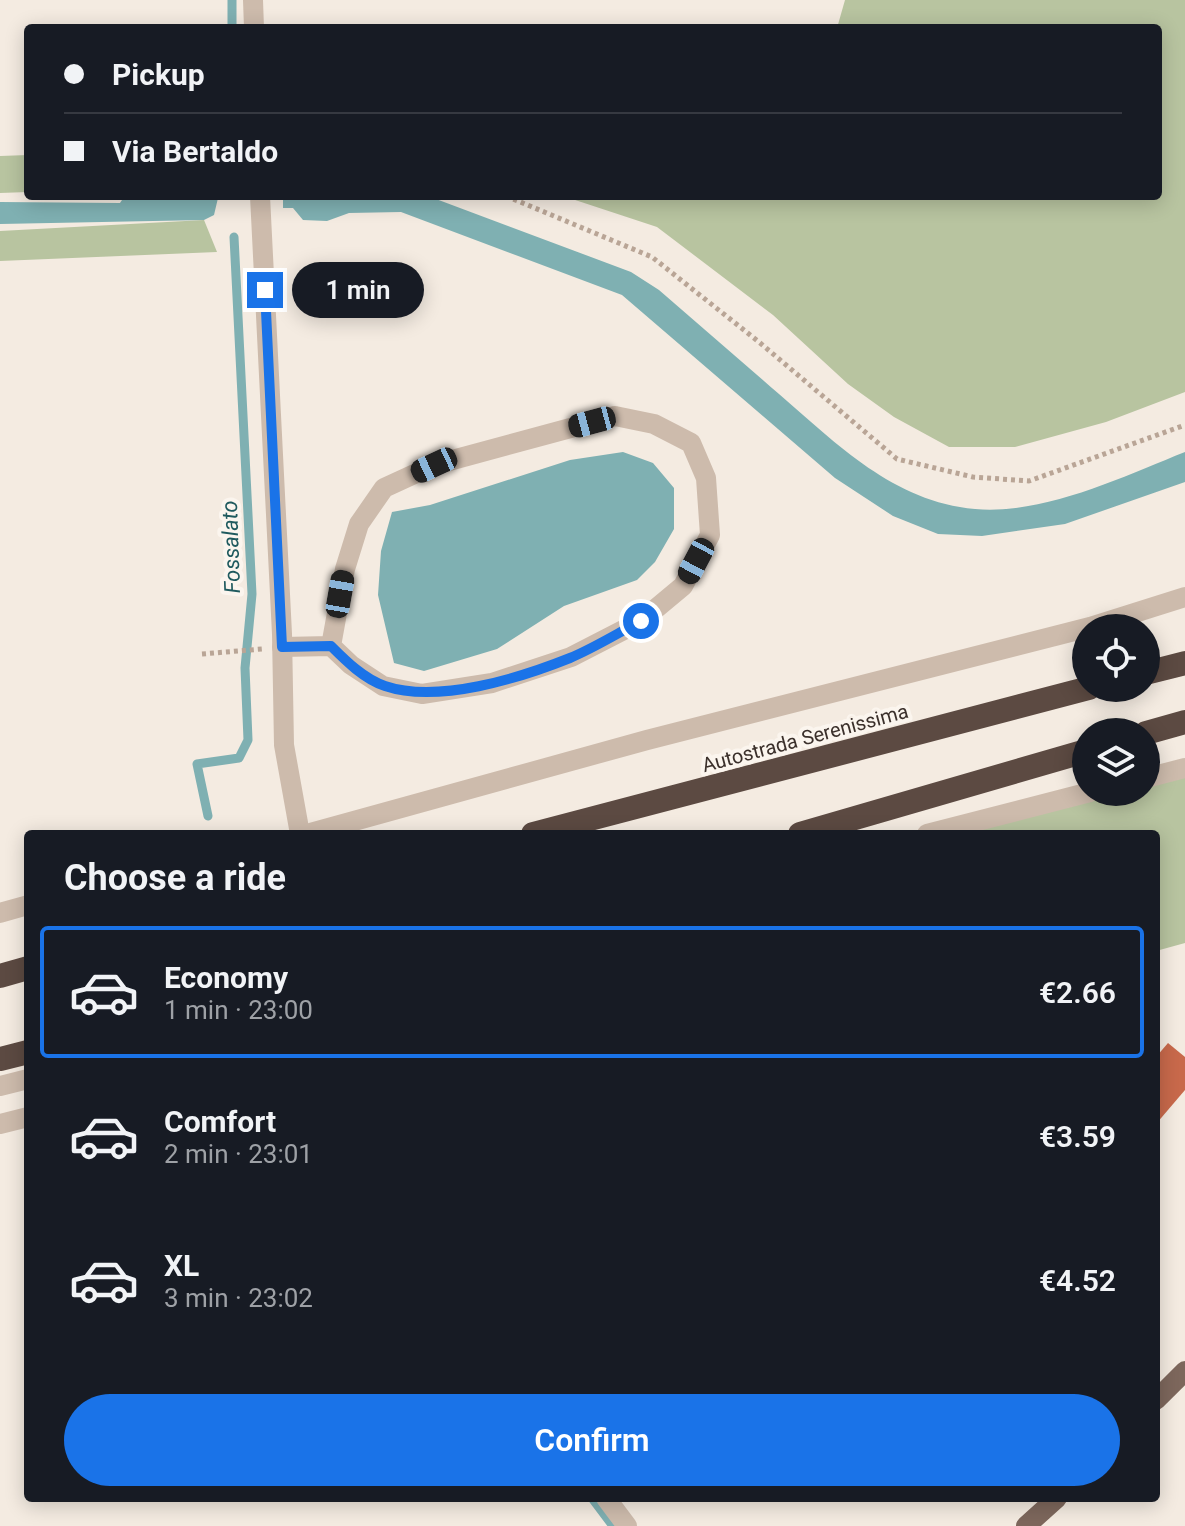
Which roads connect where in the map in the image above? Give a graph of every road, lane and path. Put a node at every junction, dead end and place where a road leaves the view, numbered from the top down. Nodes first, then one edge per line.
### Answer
1 (253, 0) edge
2 (254, 24) edge
3 (260, 200) edge
4 (516, 200) edge
5 (1185, 425) edge
6 (1185, 597) edge
7 (331, 646) junction
8 (282, 647) junction
9 (259, 649) dead end
10 (202, 654) dead end
11 (1185, 663) edge
12 (1160, 669) edge
13 (1072, 692) edge
14 (1185, 722) edge
15 (1160, 729) edge
16 (1072, 755) edge
17 (1185, 768) edge
18 (1160, 774) edge
19 (1072, 797) edge
20 (299, 830) edge
21 (323, 830) edge
22 (548, 830) edge
23 (814, 830) edge
24 (943, 830) edge
25 (24, 906) edge
26 (0, 913) edge
27 (24, 969) edge
28 (0, 976) edge
29 (24, 1053) edge
30 (0, 1059) edge
31 (24, 1080) edge
32 (0, 1086) edge
33 (24, 1118) edge
34 (0, 1124) edge
35 (1185, 1371) edge
36 (1160, 1396) edge
37 (609, 1502) edge
38 (1053, 1502) edge
39 (627, 1526) edge
40 (1026, 1526) edge

1 - 2 street
3 - 8 street
4 - 5 path
6 - 21 street
7 - 7 street
7 - 8 street
8 - 20 street
9 - 10 path
11 - 12 highway
13 - 22 highway, Autostrada Serenissima
14 - 15 highway
16 - 23 highway
17 - 18 street
19 - 24 street
25 - 26 street
27 - 28 highway
29 - 30 highway
31 - 32 street
33 - 34 street
35 - 36 main road
37 - 39 street
38 - 40 main road

